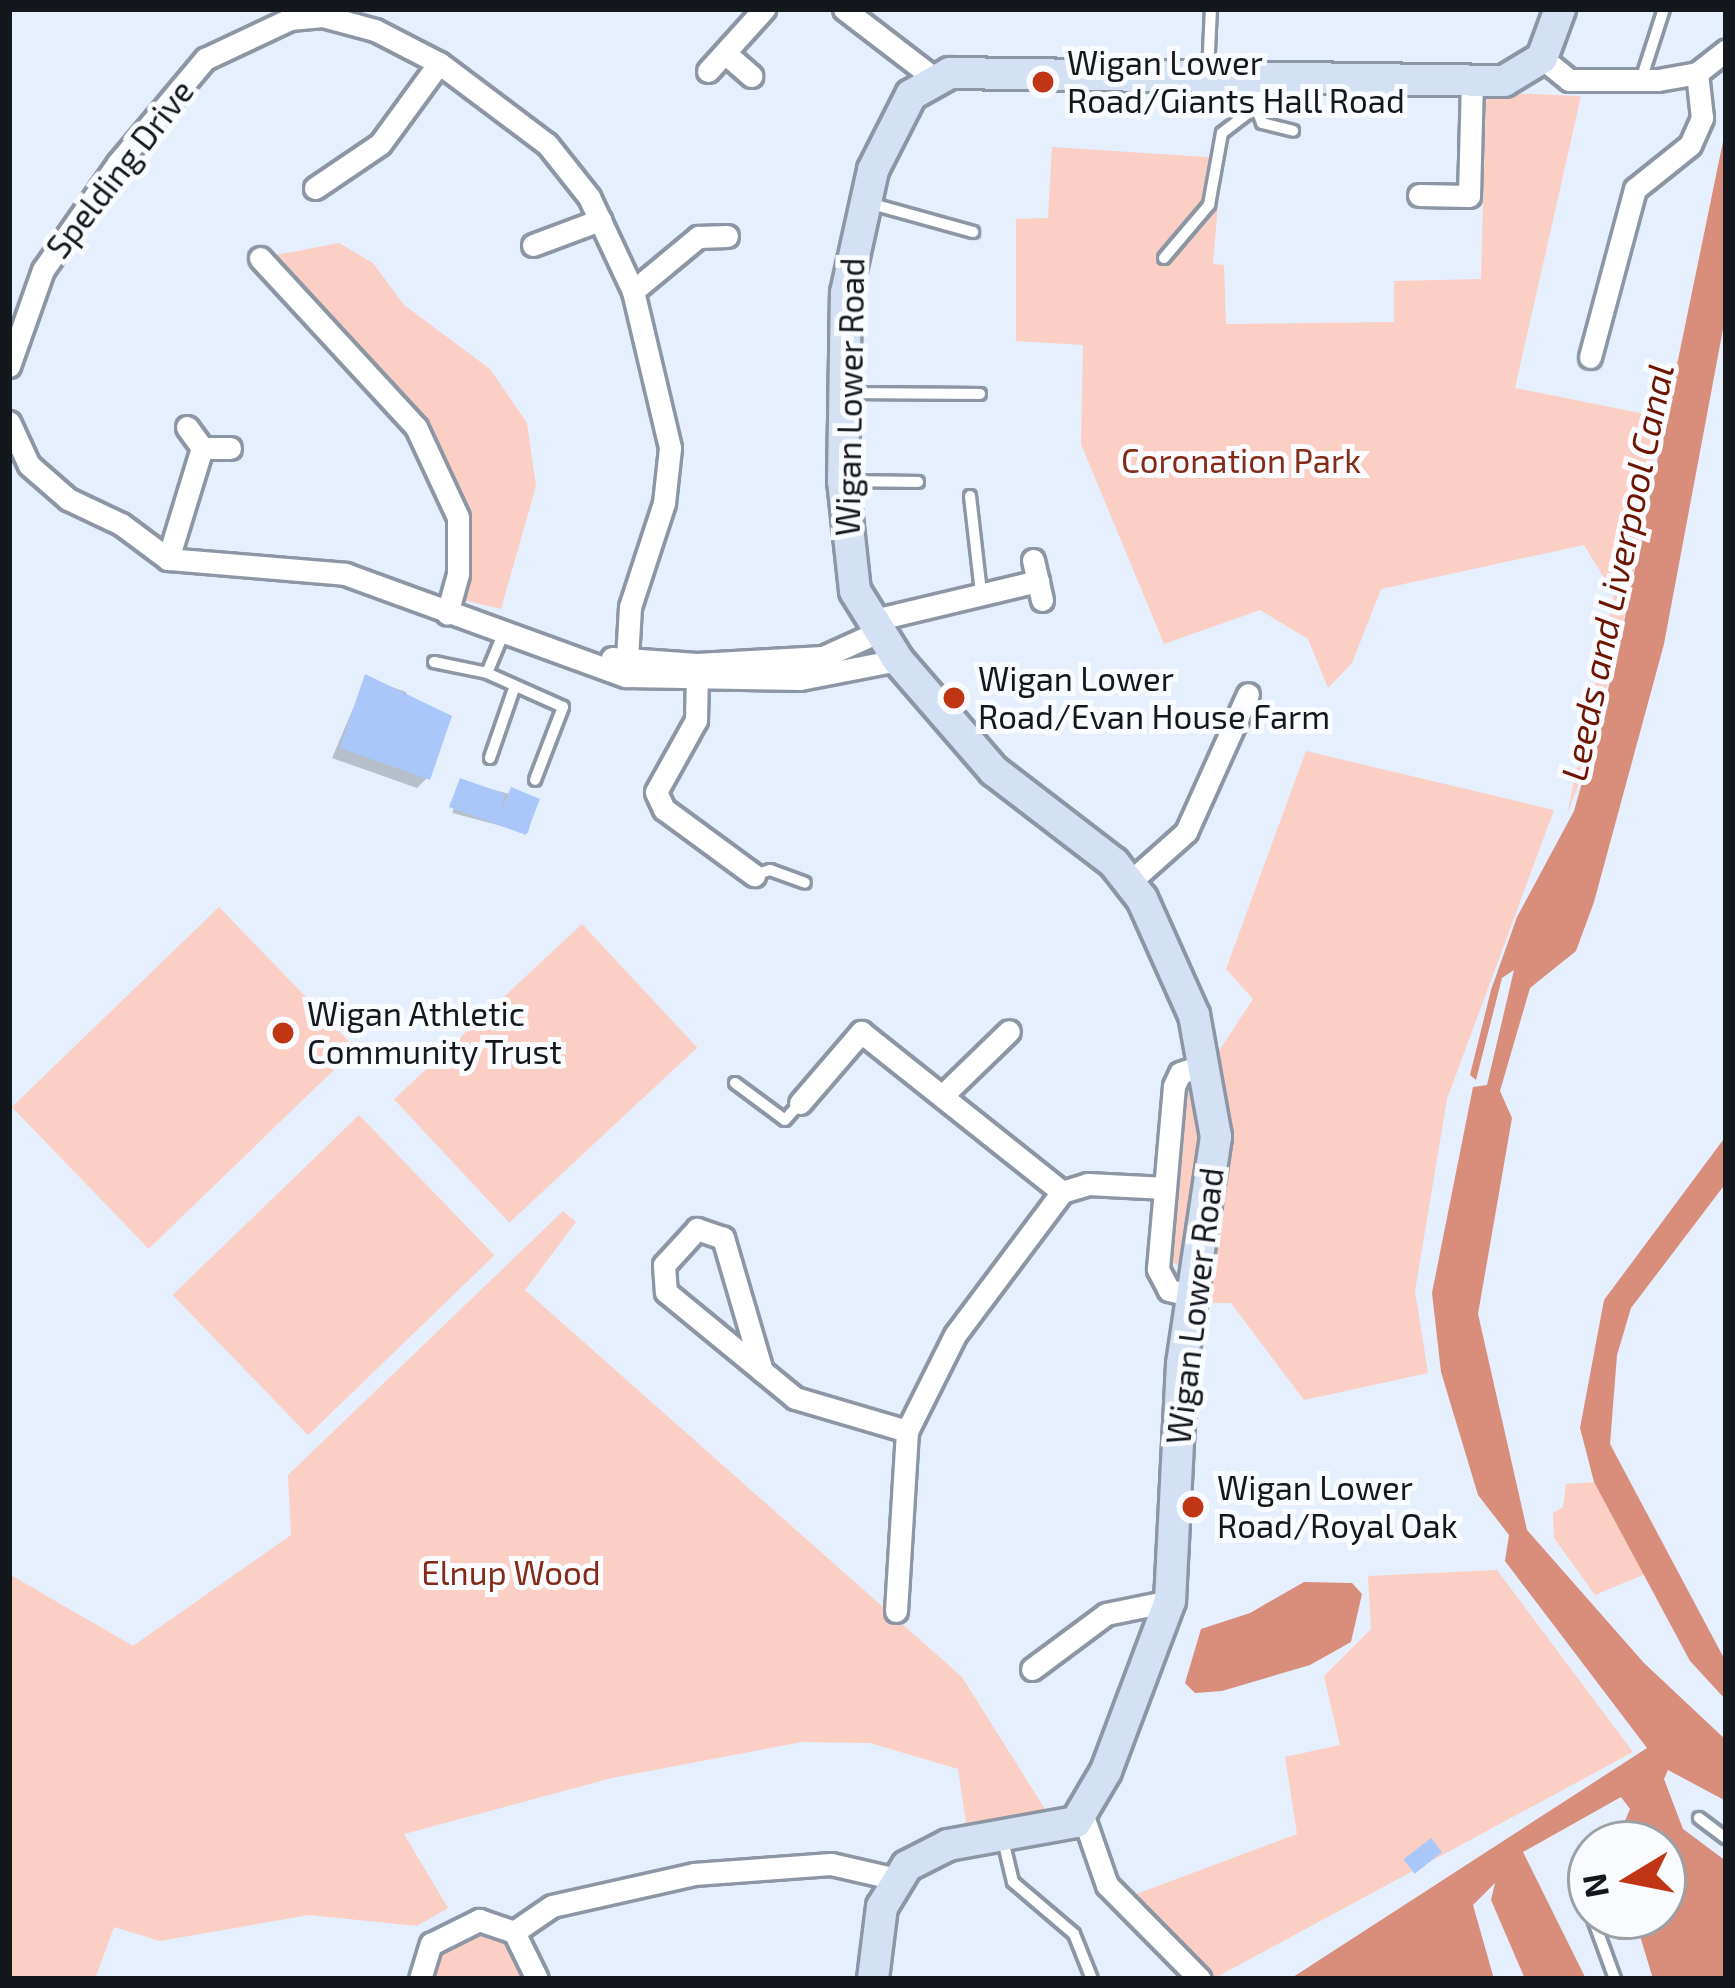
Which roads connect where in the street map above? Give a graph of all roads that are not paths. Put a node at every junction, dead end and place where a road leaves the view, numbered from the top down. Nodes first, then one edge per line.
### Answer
1 (764, 9) edge
2 (844, 9) edge
3 (1211, 9) edge
4 (1560, 9) edge
5 (1664, 9) edge
6 (322, 12) edge
7 (1726, 50) edge
8 (724, 52) junction
9 (1542, 58) junction
10 (440, 63) junction
11 (708, 71) dead end
12 (1697, 73) junction
13 (1208, 75) junction
14 (752, 76) dead end
15 (1268, 76) junction
16 (934, 78) junction
17 (1641, 80) junction
18 (1472, 82) junction
19 (1256, 107) junction
20 (1293, 131) dead end
21 (315, 188) dead end
22 (1418, 195) dead end
23 (862, 201) junction
24 (600, 220) junction
25 (973, 232) dead end
26 (727, 236) dead end
27 (533, 245) dead end
28 (260, 258) dead end
29 (1164, 258) dead end
30 (633, 291) junction
31 (1590, 357) dead end
32 (9, 366) edge
33 (846, 392) junction
34 (980, 394) dead end
35 (9, 422) edge
36 (187, 427) dead end
37 (202, 448) junction
38 (230, 448) dead end
39 (843, 481) junction
40 (918, 482) dead end
41 (970, 496) dead end
42 (167, 560) junction
43 (1038, 580) dead end
44 (981, 592) junction
45 (448, 614) junction
46 (874, 627) junction
47 (504, 632) junction
48 (898, 660) junction
49 (434, 662) dead end
50 (626, 668) junction
51 (697, 672) junction
52 (487, 673) junction
53 (515, 686) junction
54 (1238, 701) dead end
55 (490, 758) dead end
56 (535, 780) dead end
57 (754, 875) joint
58 (1131, 881) junction
59 (805, 883) dead end
60 (1009, 1031) dead end
61 (1205, 1064) junction
62 (735, 1083) dead end
63 (942, 1096) junction
64 (800, 1103) joint
65 (1166, 1188) junction
66 (1062, 1192) junction
67 (1190, 1295) junction
68 (762, 1370) junction
69 (907, 1431) junction
70 (1170, 1601) junction
71 (896, 1611) dead end
72 (1032, 1669) dead end
73 (1083, 1816) junction
74 (1699, 1818) dead end
75 (1726, 1838) edge
76 (1003, 1840) junction
77 (896, 1879) junction
78 (514, 1932) junction
79 (1601, 1940) edge
80 (420, 1979) edge
81 (537, 1979) edge
82 (873, 1979) edge
83 (1092, 1979) edge
84 (1200, 1979) edge
85 (1615, 1979) edge

1 - 8 street
2 - 16 street
3 - 13 lane
4 - 9 main road
5 - 17 lane
6 - 10 street, Spelding Drive
6 - 32 street, Spelding Drive
7 - 12 street
8 - 11 street
8 - 14 street
9 - 17 street
9 - 18 main road
10 - 21 street
10 - 24 street, Spelding Drive
12 - 17 street
12 - 31 street
13 - 15 main road
13 - 16 main road
15 - 18 main road
15 - 19 lane
16 - 23 main road, Wigan Lower Road
18 - 22 street
19 - 20 lane
19 - 29 lane
23 - 25 lane
23 - 33 main road, Wigan Lower Road
24 - 27 street
24 - 30 street, Spelding Drive
26 - 30 street
28 - 45 street
30 - 50 street, Spelding Drive
33 - 34 lane
33 - 39 main road, Wigan Lower Road
35 - 42 street
36 - 37 street
37 - 38 street
37 - 42 street
39 - 40 lane
39 - 46 main road, Wigan Lower Road
41 - 44 lane
42 - 45 street
43 - 44 street
44 - 46 street
45 - 47 street
46 - 48 main road, Wigan Lower Road
46 - 51 street
47 - 50 street
47 - 52 lane
48 - 51 street
48 - 58 main road, Wigan Lower Road
49 - 52 lane
50 - 51 street
51 - 57 street
52 - 53 lane
53 - 55 lane
53 - 56 lane
54 - 58 street
57 - 59 lane
58 - 61 main road, Wigan Lower Road
60 - 63 street
61 - 65 street
61 - 67 main road, Wigan Lower Road
62 - 64 lane
63 - 64 street
63 - 66 street
65 - 66 street
65 - 67 street
66 - 69 street
67 - 70 main road, Wigan Lower Road
68 - 68 street
68 - 69 street
69 - 71 street
70 - 72 street
70 - 73 main road, Wigan Lower Road
73 - 76 main road
73 - 84 street
74 - 75 lane
76 - 77 main road
76 - 83 lane
77 - 78 street
77 - 82 main road
78 - 80 street
78 - 81 street
79 - 85 lane

